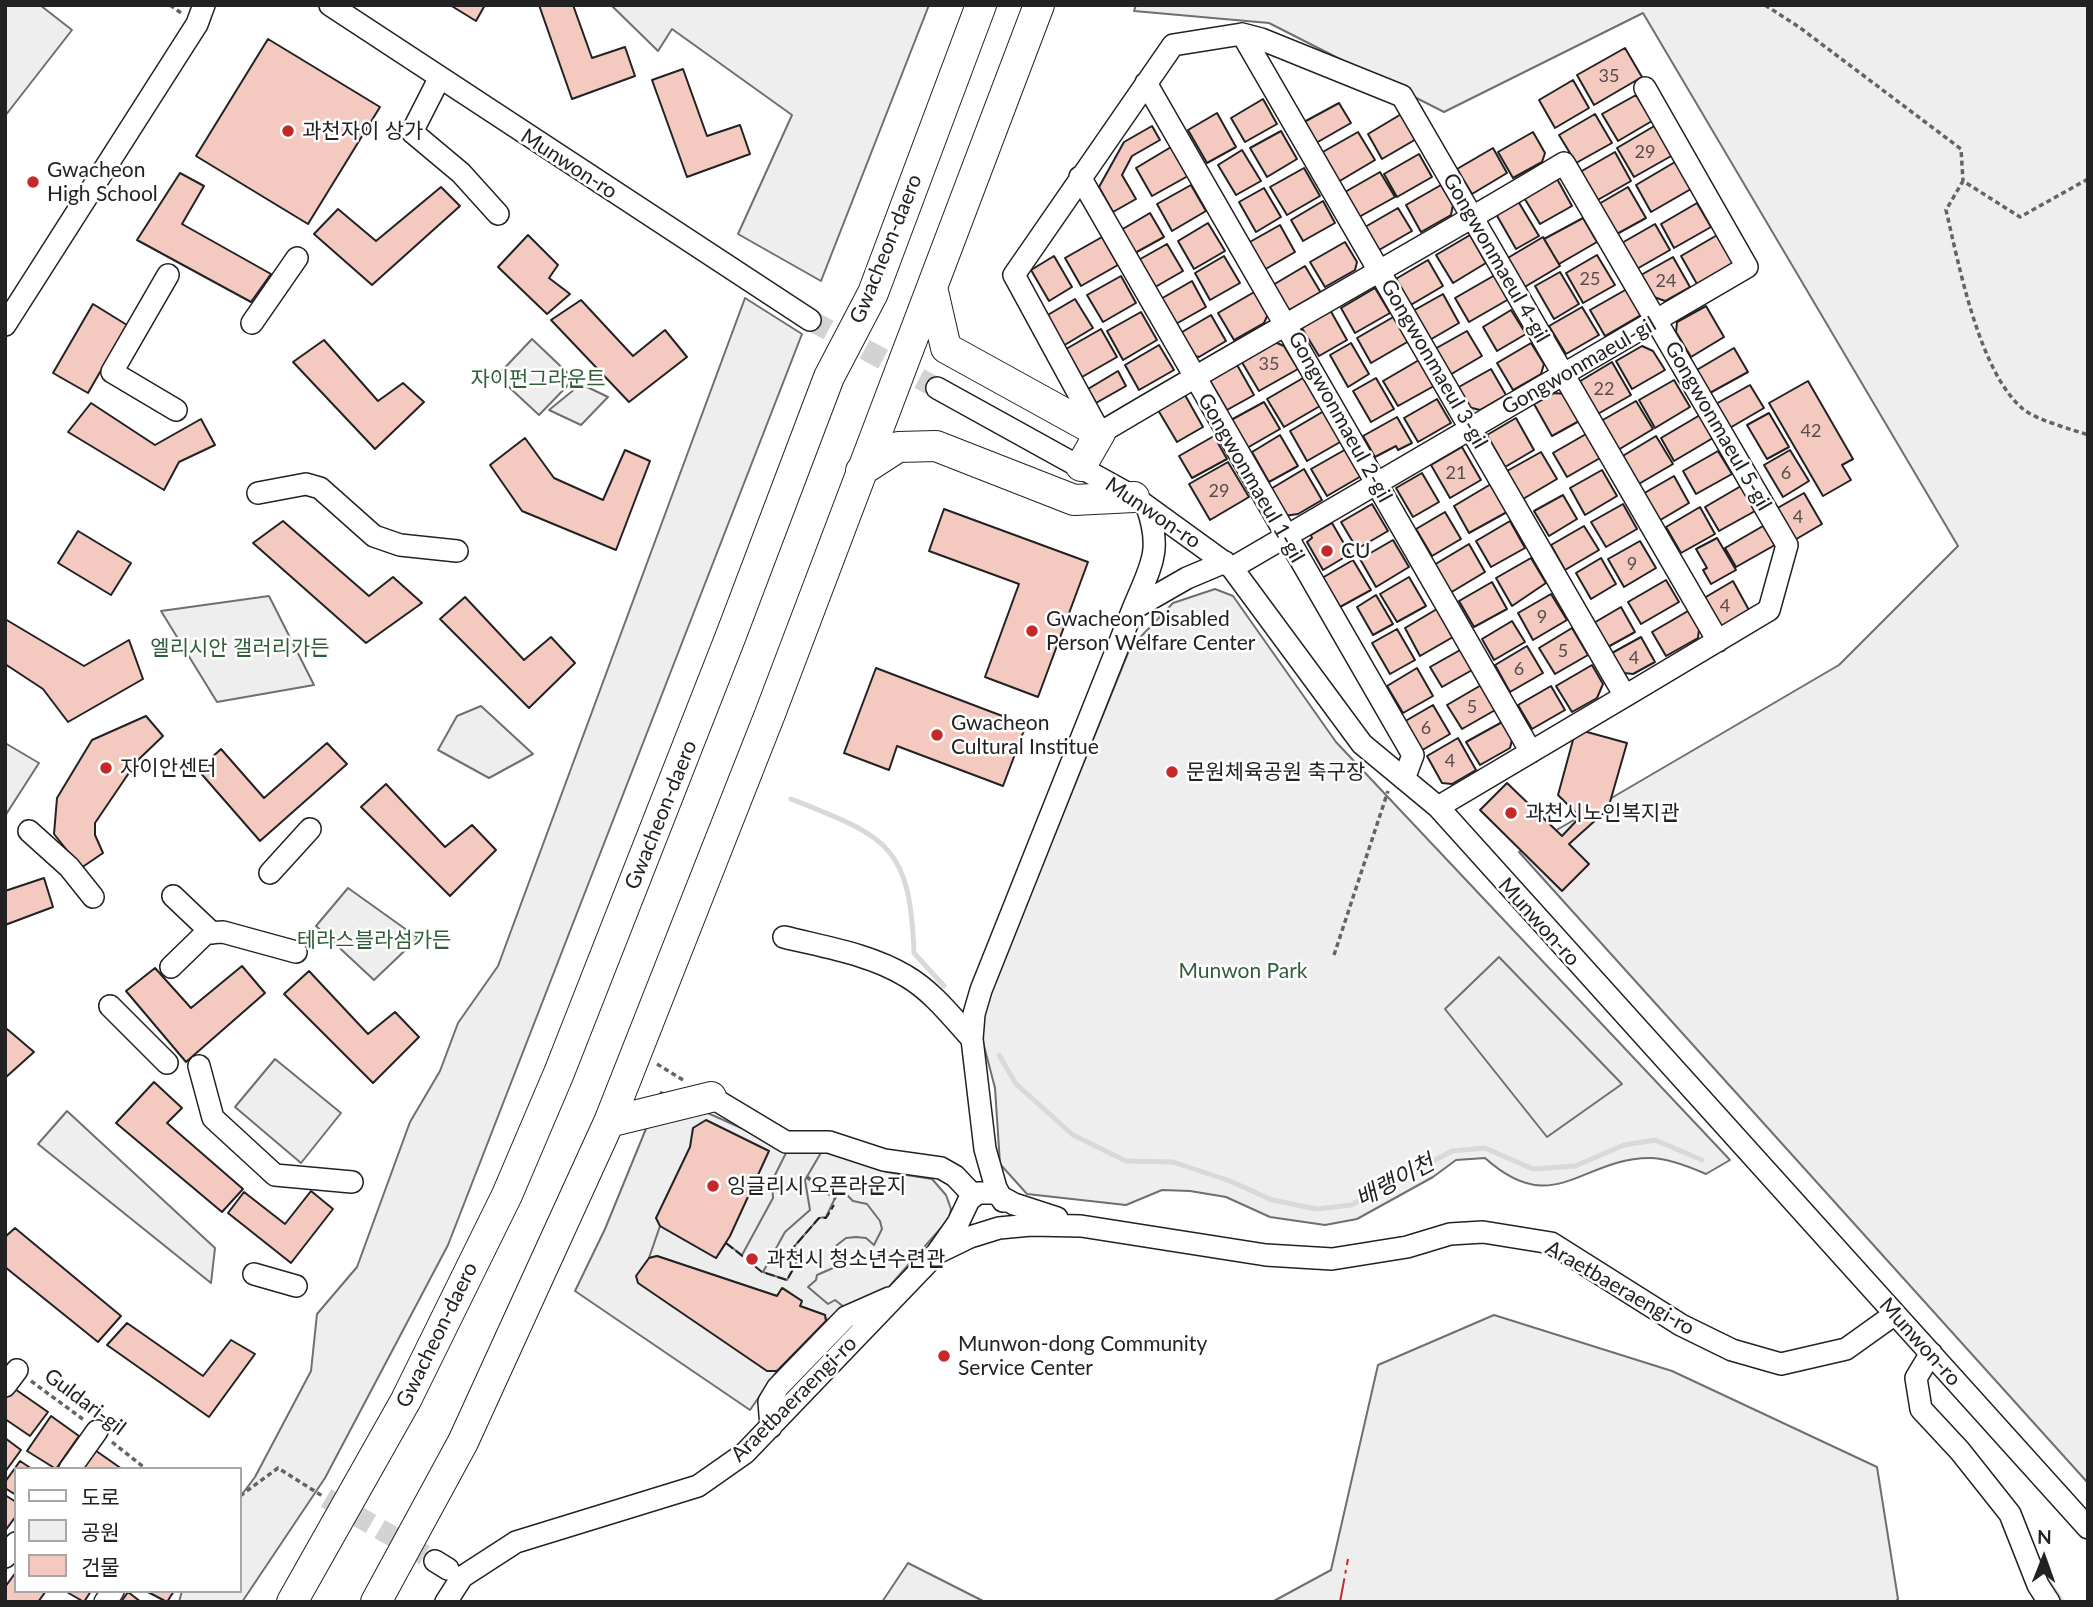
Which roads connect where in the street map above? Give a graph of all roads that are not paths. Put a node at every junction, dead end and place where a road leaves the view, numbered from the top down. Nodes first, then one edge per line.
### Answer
1 (204, 5) edge
2 (330, 5) edge
3 (981, 5) edge
4 (1039, 5) edge
5 (1242, 34) junction
6 (439, 79) junction
7 (1146, 83) junction
8 (1645, 88) dead end
9 (1080, 177) junction
10 (498, 214) dead end
11 (1472, 218) junction
12 (297, 258) dead end
13 (1380, 269) junction
14 (168, 275) dead end
15 (932, 287) junction
16 (810, 320) tunnel mouth
17 (1656, 321) junction
18 (252, 323) dead end
19 (1288, 324) junction
20 (5, 325) edge
21 (1563, 374) junction
22 (1193, 377) junction
23 (937, 388) tunnel mouth
24 (176, 410) dead end
25 (1471, 429) junction
26 (1100, 433) junction
27 (1081, 466) junction
28 (862, 471) junction
29 (1376, 483) junction
30 (258, 494) dead end
31 (1140, 502) junction
32 (1286, 536) junction
33 (457, 551) dead end
34 (1229, 565) junction
35 (1133, 609) junction
36 (1718, 641) junction
37 (1625, 696) junction
38 (1531, 752) junction
39 (1400, 774) junction
40 (1438, 807) junction
41 (310, 829) dead end
42 (29, 831) dead end
43 (270, 873) dead end
44 (173, 896) dead end
45 (93, 897) dead end
46 (212, 933) junction
47 (783, 937) dead end
48 (296, 952) dead end
49 (171, 967) dead end
50 (110, 1006) dead end
51 (972, 1039) junction
52 (167, 1063) dead end
53 (198, 1066) dead end
54 (711, 1097) joint
55 (609, 1122) junction
56 (985, 1149) junction
57 (352, 1182) dead end
58 (1001, 1198) junction
59 (972, 1200) junction
60 (1081, 1226) junction
61 (992, 1230) junction
62 (937, 1253) junction
63 (254, 1274) dead end
64 (296, 1286) dead end
65 (1895, 1314) junction
66 (1931, 1353) junction
67 (97, 1431) road end
68 (71, 1467) edge
69 (2088, 1528) edge
70 (292, 1602) edge
71 (376, 1602) edge
72 (446, 1602) edge
73 (2049, 1602) edge

1 - 20 street
2 - 6 street, Munwon-ro
3 - 70 highway, Gwacheon-daero
4 - 15 highway
5 - 7 street
5 - 11 street, Gongwonmaeul 4-gil
5 - 13 street, Gongwonmaeul 3-gil
6 - 10 street
6 - 16 street, Munwon-ro
7 - 9 street
7 - 19 street, Gongwonmaeul 2-gil
8 - 17 street, Gongwonmaeul-gil
9 - 22 street, Gongwonmaeul 1-gil
9 - 26 street
11 - 13 street
11 - 17 street, Gongwonmaeul 5-gil
11 - 21 street, Gongwonmaeul 4-gil
12 - 18 street
13 - 19 street
13 - 25 street, Gongwonmaeul 3-gil
14 - 24 street
15 - 26 highway
15 - 28 highway
17 - 21 street, Gongwonmaeul-gil
17 - 36 street, Gongwonmaeul 5-gil
19 - 22 street
19 - 29 street, Gongwonmaeul 2-gil
21 - 25 street, Gongwonmaeul-gil
21 - 36 street, Gongwonmaeul 4-gil
22 - 26 street
22 - 32 street, Gongwonmaeul 1-gil
23 - 27 street, Munwon-ro
25 - 29 street, Gongwonmaeul-gil
25 - 37 street, Gongwonmaeul 3-gil
26 - 27 highway
27 - 31 street, Munwon-ro
28 - 31 highway
28 - 55 highway
29 - 32 street, Gongwonmaeul-gil
29 - 38 street, Gongwonmaeul 2-gil
30 - 33 street
31 - 34 street, Munwon-ro
31 - 35 street
32 - 34 street, Gongwonmaeul-gil
32 - 39 street, Gongwonmaeul 1-gil
34 - 35 street, Gongwonmaeul-gil
34 - 39 street, Munwon-ro
35 - 51 street
36 - 37 street
37 - 38 street
38 - 40 street
39 - 40 street, Munwon-ro
40 - 65 street, Munwon-ro
41 - 43 street
42 - 45 street
44 - 46 street
46 - 48 street
46 - 49 street
47 - 51 street
50 - 52 street
51 - 56 street
53 - 57 street
54 - 55 highway
54 - 59 street
55 - 71 highway
56 - 58 street
56 - 59 street
58 - 59 street
58 - 60 street
58 - 61 street
59 - 61 street
59 - 62 street
60 - 61 street
60 - 65 street, Araetbaeraengi-ro
61 - 62 street
62 - 72 street, Araetbaeraengi-ro
63 - 64 street
65 - 66 street, Munwon-ro
66 - 69 street, Munwon-ro
66 - 73 street
67 - 68 street

